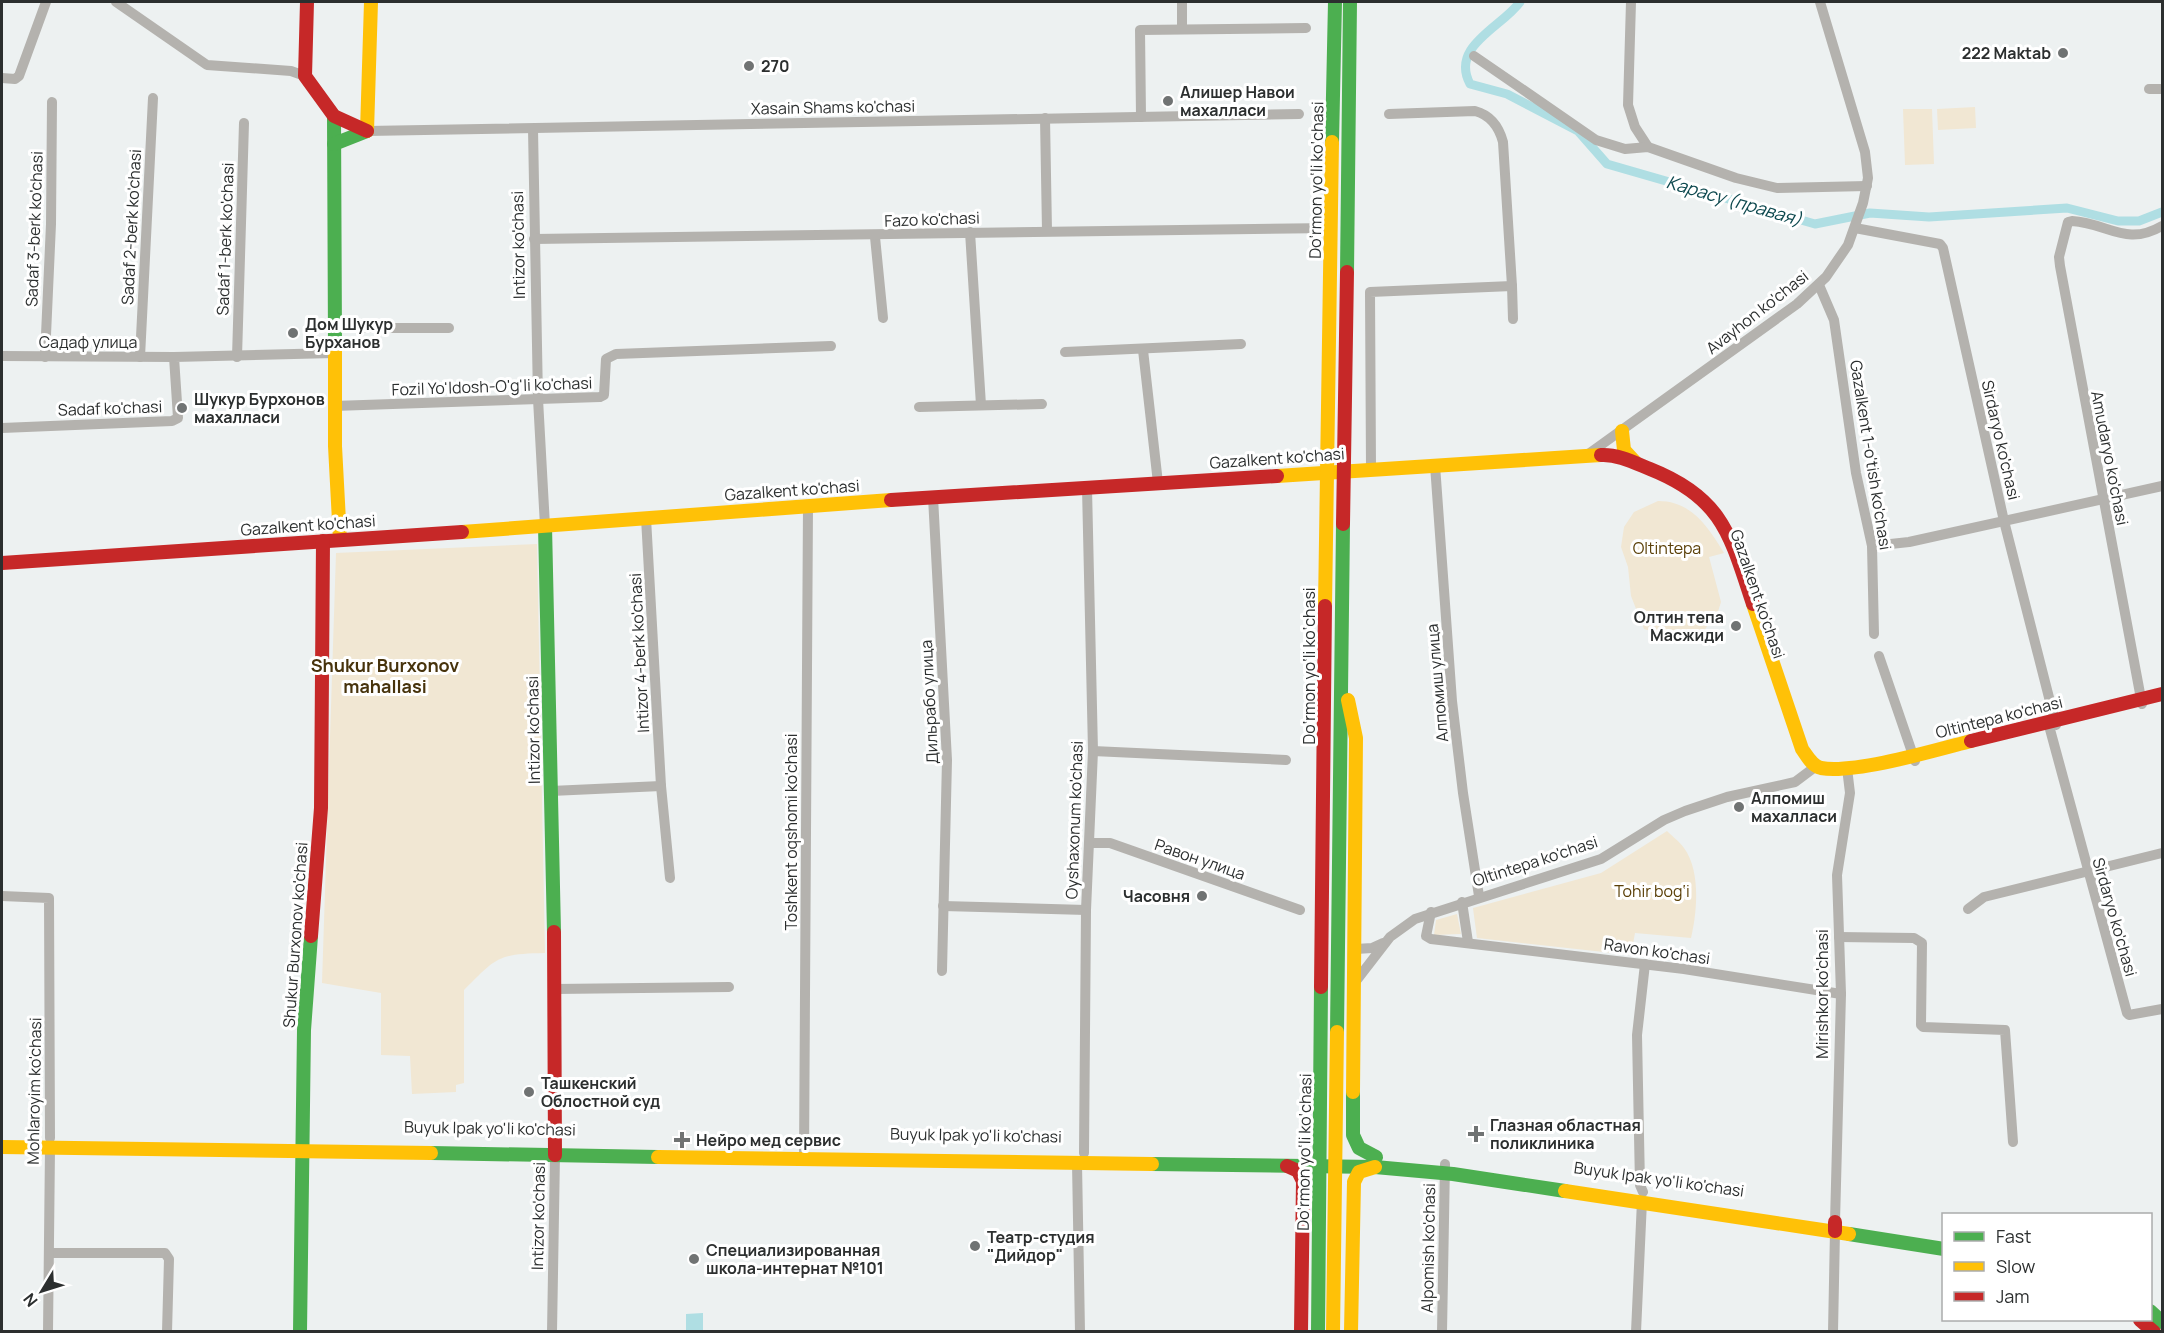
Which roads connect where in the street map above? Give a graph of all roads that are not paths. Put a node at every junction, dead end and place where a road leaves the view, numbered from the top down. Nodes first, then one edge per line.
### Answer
1 (46, 2) edge
2 (116, 2) edge
3 (307, 2) edge
4 (371, 2) edge
5 (1182, 2) edge
6 (1335, 2) edge
7 (1350, 2) edge
8 (1631, 2) edge
9 (1820, 2) edge
10 (1182, 28) junction
11 (1306, 28) dead end
12 (1474, 56) dead end
13 (305, 76) junction
14 (2, 78) edge
15 (2148, 89) dead end
16 (2163, 89) edge
17 (153, 98) dead end
18 (52, 102) dead end
19 (1299, 114) dead end
20 (1389, 114) dead end
21 (334, 116) junction
22 (1141, 117) junction
23 (1046, 118) junction
24 (244, 123) dead end
25 (533, 129) junction
26 (368, 131) junction
27 (334, 144) junction
28 (1648, 147) junction
29 (1867, 186) junction
30 (2163, 226) edge
31 (1332, 228) junction
32 (1855, 228) junction
33 (1047, 231) junction
34 (970, 232) junction
35 (875, 237) junction
36 (534, 239) junction
37 (1818, 285) junction
38 (1512, 286) junction
39 (883, 318) dead end
40 (1513, 319) dead end
41 (334, 328) junction
42 (449, 328) dead end
43 (1240, 344) dead end
44 (831, 346) dead end
45 (1143, 350) junction
46 (334, 352) junction
47 (1065, 352) dead end
48 (2, 356) edge
49 (45, 357) junction
50 (140, 357) junction
51 (174, 357) junction
52 (237, 357) junction
53 (538, 399) junction
54 (1042, 404) dead end
55 (981, 405) junction
56 (334, 406) junction
57 (919, 407) dead end
58 (2, 428) edge
59 (1622, 431) junction
60 (1586, 456) junction
61 (1435, 465) junction
62 (1639, 465) junction
63 (1371, 469) junction
64 (1342, 471) junction
65 (1326, 472) junction
66 (1158, 483) junction
67 (2163, 486) edge
68 (1087, 488) junction
69 (933, 497) junction
70 (2102, 498) junction
71 (808, 505) junction
72 (646, 518) junction
73 (2004, 521) junction
74 (545, 526) junction
75 (340, 540) junction
76 (323, 541) junction
77 (1872, 546) junction
78 (2, 563) edge
79 (1874, 634) dead end
80 (1879, 656) dead end
81 (1342, 669) junction
82 (2163, 694) edge
83 (2163, 699) edge
84 (2142, 702) junction
85 (2052, 724) junction
86 (1093, 751) junction
87 (1913, 758) junction
88 (1286, 760) dead end
89 (1812, 769) junction
90 (1848, 771) junction
91 (661, 786) junction
92 (551, 790) junction
93 (1089, 843) junction
94 (2163, 853) edge
95 (2087, 871) junction
96 (670, 878) dead end
97 (2, 896) edge
98 (1479, 896) junction
99 (1462, 902) junction
100 (944, 906) junction
101 (1968, 909) dead end
102 (1086, 910) junction
103 (1300, 910) dead end
104 (1431, 912) junction
105 (1839, 937) junction
106 (1386, 941) junction
107 (1468, 942) junction
108 (1356, 949) junction
109 (1645, 964) junction
110 (942, 971) dead end
111 (1356, 981) junction
112 (729, 987) dead end
113 (555, 989) junction
114 (1841, 994) junction
115 (2163, 1009) edge
116 (2, 1137) edge
117 (2013, 1142) dead end
118 (50, 1143) junction
119 (303, 1146) junction
120 (2, 1147) edge
121 (555, 1150) junction
122 (804, 1154) junction
123 (1081, 1158) junction
124 (1311, 1161) junction
125 (1375, 1162) junction
126 (1287, 1166) junction
127 (1444, 1168) junction
128 (1642, 1197) junction
129 (1835, 1227) junction
130 (1942, 1239) edge
131 (1942, 1249) edge
132 (49, 1253) junction
133 (2141, 1321) edge
134 (48, 1332) edge
135 (167, 1332) edge
136 (300, 1332) edge
137 (552, 1332) edge
138 (1080, 1332) edge
139 (1301, 1332) edge
140 (1318, 1332) edge
141 (1333, 1332) edge
142 (1351, 1332) edge
143 (1442, 1332) edge
144 (1636, 1332) edge
145 (1833, 1332) edge
146 (2154, 1332) edge

1 - 14 street
2 - 13 street
3 - 13 main road
4 - 26 main road
5 - 10 street
6 - 31 main road, Do‘rmon yo‘li ko‘chasi
7 - 64 main road, Do‘rmon yo‘li ko‘chasi
8 - 28 street
9 - 29 street, Avayhon ko'chasi
10 - 11 street
10 - 22 street
12 - 28 street
13 - 21 main road
15 - 16 street
17 - 50 street, Sadaf 2-berk ko'chasi
18 - 49 street, Sadaf 3-berk ko'chasi
19 - 22 street, Xasain Shams ko'chasi
20 - 38 street
21 - 26 main road
21 - 27 main road
22 - 23 street, Xasain Shams ko'chasi
23 - 25 street, Xasain Shams ko'chasi
23 - 33 street
24 - 52 street, Sadaf 1-berk ko'chasi
25 - 26 street, Xasain Shams ko'chasi
25 - 36 street, Intizor ko'chasi
26 - 27 main road
27 - 41 main road
28 - 29 street
29 - 32 street, Avayhon ko'chasi
30 - 70 street, Amudaryo ko'chasi
31 - 33 street, Fazo ko'chasi
31 - 65 main road, Do‘rmon yo‘li ko‘chasi
32 - 37 street, Avayhon ko'chasi
32 - 73 street, Sirdaryo ko'chasi
33 - 34 street, Fazo ko'chasi
34 - 35 street, Fazo ko'chasi
34 - 55 street
35 - 36 street, Fazo ko'chasi
35 - 39 street
36 - 53 street, Intizor ko'chasi
37 - 59 street, Avayhon ko'chasi
37 - 77 street, Gazalkent 1-o'tish ko'chasi
38 - 40 street
38 - 63 street
41 - 42 street
41 - 46 main road
43 - 45 street
44 - 53 street, Fozil Yo'ldosh-O'g'li ko'chasi
45 - 47 street
45 - 66 street
46 - 52 street
46 - 56 main road
48 - 49 street, Садаф улица
49 - 50 street, Садаф улица
50 - 51 street, Садаф улица
51 - 52 street
51 - 58 street, Sadaf ko'chasi
53 - 56 street, Fozil Yo'ldosh-O'g'li ko'chasi
53 - 74 street, Intizor ko'chasi
54 - 55 street
55 - 57 street
56 - 75 main road
59 - 60 street, Avayhon ko'chasi
59 - 62 main road
60 - 61 main road, Gazalkent ko'chasi
60 - 62 main road
61 - 63 main road, Gazalkent ko'chasi
61 - 98 street, Алпомиш улица
62 - 89 main road, Gazalkent ko'chasi
63 - 64 main road, Gazalkent ko'chasi
64 - 65 main road, Gazalkent ko'chasi
64 - 81 main road, Do‘rmon yo‘li ko‘chasi
65 - 66 main road, Gazalkent ko'chasi
65 - 140 main road, Do‘rmon yo‘li ko‘chasi
66 - 68 main road, Gazalkent ko'chasi
67 - 70 street
68 - 69 main road, Gazalkent ko'chasi
68 - 86 street, Oyshaxonum ko'chasi
69 - 71 main road, Gazalkent ko'chasi
69 - 100 street, Дильрабо улица
70 - 73 street
70 - 84 street, Amudaryo ko'chasi
71 - 72 main road, Gazalkent ko'chasi
71 - 122 street, Toshkent oqshomi ko'chasi
72 - 74 main road, Gazalkent ko'chasi
72 - 91 street, Intizor 4-berk ko'chasi
73 - 77 street
73 - 85 street, Sirdaryo ko'chasi
74 - 75 main road, Gazalkent ko'chasi
74 - 92 main road, Intizor ko'chasi
75 - 76 main road, Gazalkent ko'chasi
76 - 78 main road, Gazalkent ko'chasi
76 - 119 main road, Shukur Burxonov ko'chasi
77 - 79 street, Gazalkent 1-o'tish ko'chasi
80 - 87 street
81 - 108 main road
81 - 141 main road, Do‘rmon yo‘li ko‘chasi
82 - 84 main road, Oltintepa ko'chasi
83 - 84 main road, Oltintepa ko'chasi
84 - 85 main road, Oltintepa ko'chasi
85 - 87 main road, Oltintepa ko'chasi
85 - 95 street, Sirdaryo ko'chasi
86 - 88 street
86 - 93 street, Oyshaxonum ko'chasi
87 - 90 main road, Oltintepa ko'chasi
89 - 90 main road, Oltintepa ko'chasi
89 - 98 street, Oltintepa ko'chasi
90 - 105 street, Mirishkor ko'chasi
91 - 92 street
91 - 96 street, Intizor 4-berk ko'chasi
92 - 113 main road, Intizor ko'chasi
93 - 102 street, Oyshaxonum ko'chasi
93 - 103 street, Равон улица
94 - 95 street
95 - 101 street
95 - 115 street, Sirdaryo ko'chasi
97 - 118 street, Mohlaroyim ko'chasi
98 - 99 street, Oltintepa ko'chasi
99 - 104 street, Oltintepa ko'chasi
99 - 107 street
100 - 102 street
100 - 110 street, Дильрабо улица
102 - 123 street, Oyshaxonum ko'chasi
104 - 106 street, Oltintepa ko'chasi
104 - 107 street, Ravon ko'chasi
105 - 114 street, Mirishkor ko'chasi
105 - 117 street
106 - 108 street
106 - 111 street, Oltintepa ko'chasi
107 - 109 street, Ravon ko'chasi
108 - 111 main road
109 - 114 street, Ravon ko'chasi
109 - 128 street
111 - 125 main road
112 - 113 street
113 - 121 main road, Intizor ko'chasi
114 - 129 street, Mirishkor ko'chasi
116 - 118 main road, Buyuk Ipak yo'li ko'chasi
118 - 119 main road, Buyuk Ipak yo'li ko'chasi
118 - 120 main road, Buyuk Ipak yo'li ko'chasi
118 - 132 street, Mohlaroyim ko'chasi
119 - 121 main road, Buyuk Ipak yo'li ko'chasi
119 - 136 main road, Shukur Burxonov ko'chasi
121 - 122 main road, Buyuk Ipak yo'li ko'chasi
121 - 137 street, Intizor ko'chasi
122 - 123 main road, Buyuk Ipak yo'li ko'chasi
123 - 124 main road, Buyuk Ipak yo'li ko'chasi
123 - 126 main road, Buyuk Ipak yo'li ko'chasi
123 - 138 street, Oyshaxonum ko'chasi
124 - 125 main road, Buyuk Ipak yo'li ko'chasi
124 - 126 main road, Buyuk Ipak yo'li ko'chasi
125 - 127 main road, Buyuk Ipak yo'li ko'chasi
125 - 142 main road
126 - 139 main road
127 - 128 main road, Buyuk Ipak yo'li ko'chasi
127 - 143 street, Alpomish ko'chasi
128 - 129 main road, Buyuk Ipak yo'li ko'chasi
128 - 144 street
129 - 130 main road, Buyuk Ipak yo'li ko'chasi
129 - 131 main road, Buyuk Ipak yo'li ko'chasi
129 - 145 street, Mirishkor ko'chasi
132 - 134 street, Mohlaroyim ko'chasi
132 - 135 street
133 - 146 main road

